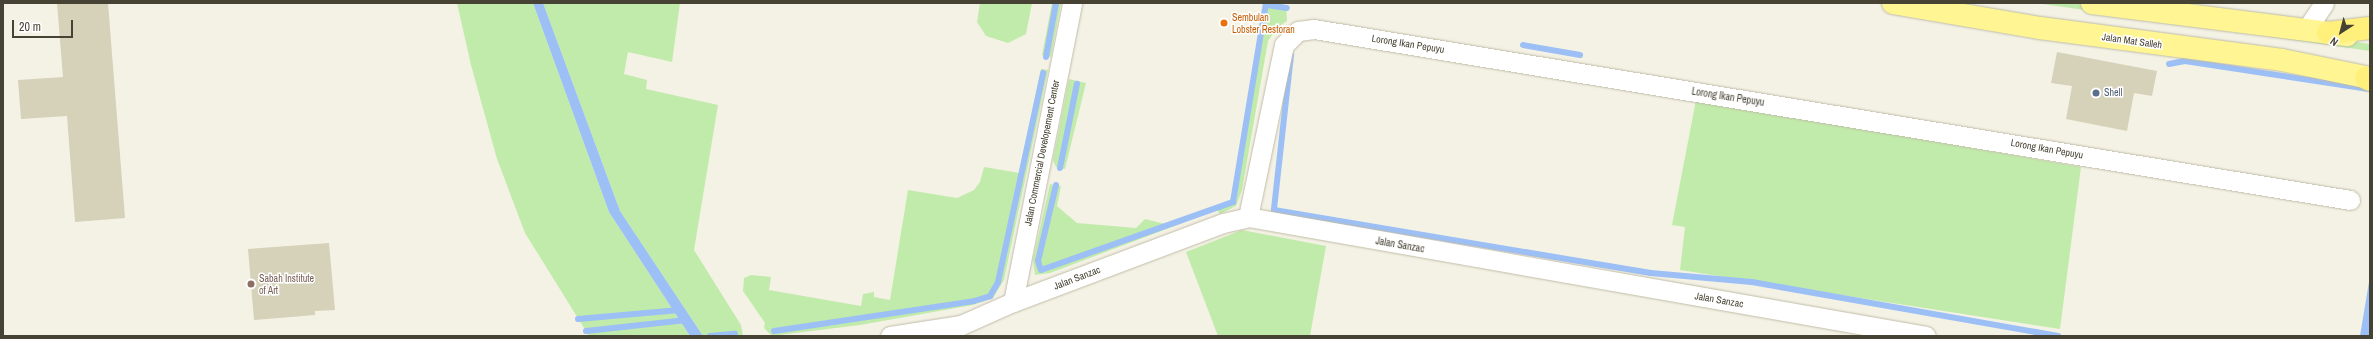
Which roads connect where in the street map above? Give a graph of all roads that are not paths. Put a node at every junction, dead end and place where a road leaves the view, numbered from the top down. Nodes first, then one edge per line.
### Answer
1 (1072, 3) edge
2 (1893, 3) edge
3 (2092, 3) edge
4 (2324, 3) edge
5 (2370, 28) edge
6 (2306, 30) junction
7 (2328, 32) junction
8 (2370, 38) edge
9 (2369, 79) edge
10 (2350, 200) dead end
11 (1248, 217) junction
12 (1013, 302) junction
13 (964, 331) edge
14 (890, 336) edge
15 (1926, 336) edge

1 - 12 street, Jalan Commercial Developement Center
2 - 9 main road, Jalan Mat Salleh
3 - 6 main road
4 - 6 street
5 - 7 highway
6 - 7 main road
7 - 8 main road
10 - 11 street, Lorong Ikan Pepuyu
11 - 12 street, Jalan Sanzac
11 - 15 street, Jalan Sanzac
12 - 13 street, Jalan Sanzac
13 - 14 street, Jalan Sanzac

